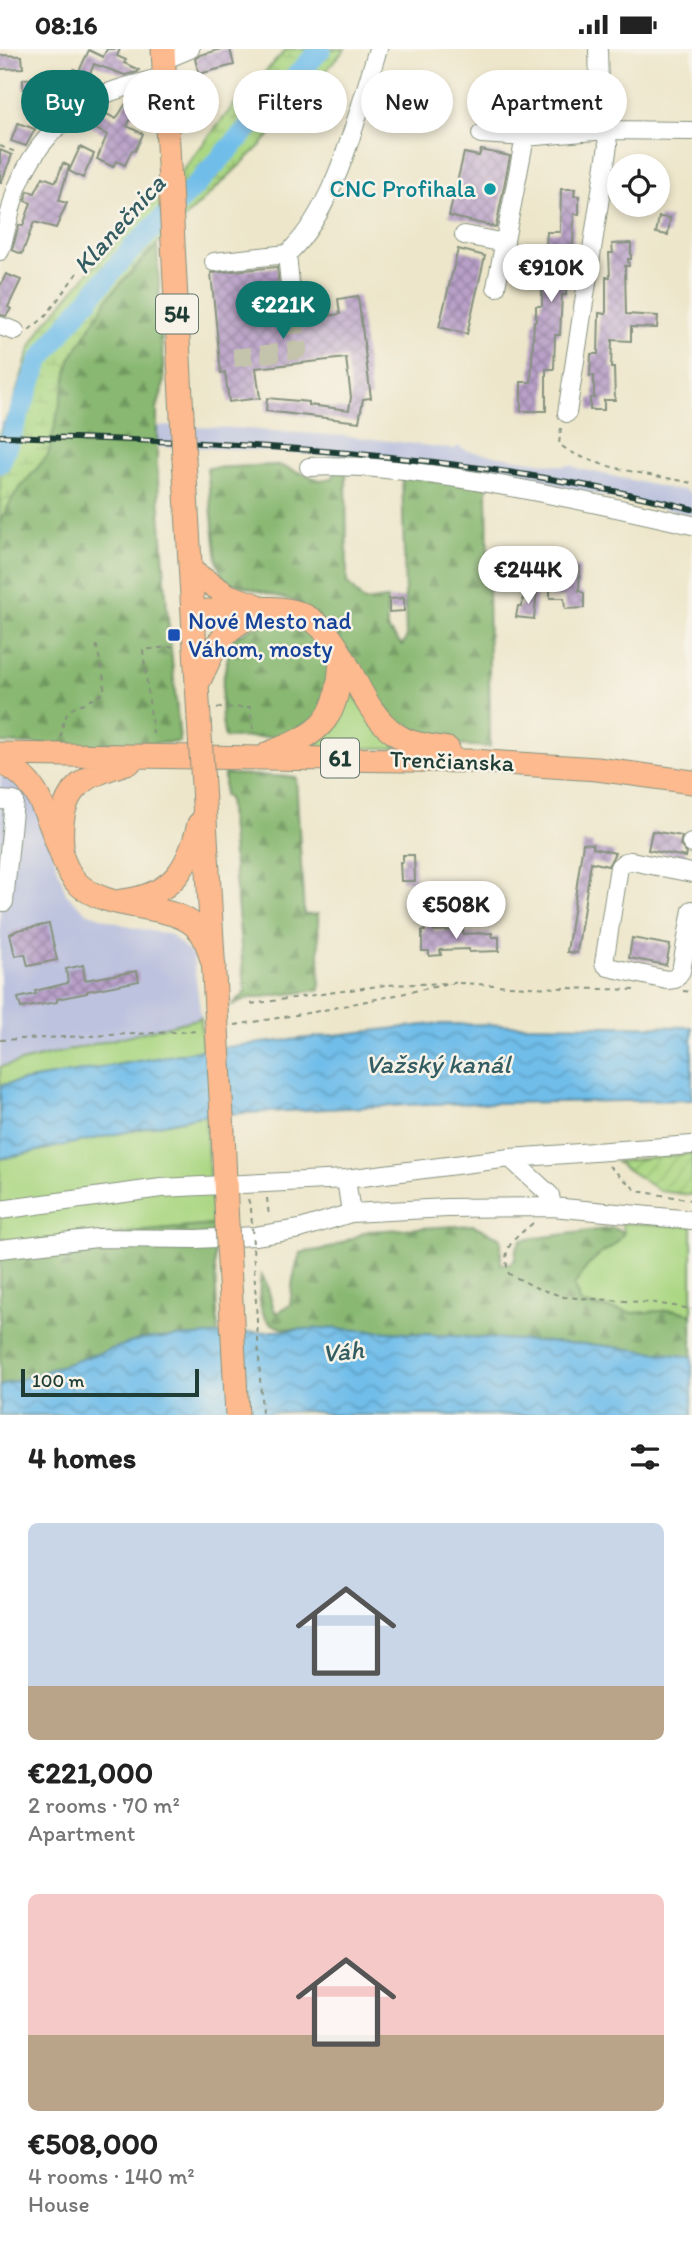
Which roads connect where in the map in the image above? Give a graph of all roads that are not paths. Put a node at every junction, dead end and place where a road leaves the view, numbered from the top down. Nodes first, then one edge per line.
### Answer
1 (190, 49) edge
2 (378, 49) edge
3 (598, 49) edge
4 (164, 61) edge
5 (599, 70) edge
6 (627, 131) edge
7 (692, 131) edge
8 (580, 133) edge
9 (607, 133) edge
10 (481, 134) dead end
11 (525, 137) junction
12 (464, 235) dead end
13 (505, 243) junction
14 (292, 249) junction
15 (0, 251) edge
16 (214, 262) dead end
17 (496, 287) dead end
18 (293, 314) tunnel mouth
19 (567, 413) road end
20 (309, 467) dead end
21 (692, 525) edge
22 (191, 572) junction
23 (269, 609) junction
24 (194, 612) junction
25 (341, 657) junction
26 (197, 685) junction
27 (0, 754) edge
28 (148, 756) junction
29 (256, 758) junction
30 (473, 761) junction
31 (0, 763) edge
32 (692, 782) edge
33 (0, 800) edge
34 (204, 802) junction
35 (63, 859) junction
36 (692, 873) edge
37 (210, 899) junction
38 (4, 902) dead end
39 (111, 902) junction
40 (136, 907) junction
41 (691, 916) edge
42 (214, 966) junction
43 (692, 1145) edge
44 (510, 1158) junction
45 (345, 1179) junction
46 (226, 1186) junction
47 (552, 1207) junction
48 (0, 1210) edge
49 (351, 1213) junction
50 (692, 1220) edge
51 (0, 1248) edge
52 (237, 1415) edge

1 - 4 street
2 - 14 street
3 - 5 street
4 - 15 street
4 - 22 main road, 54, bridge
6 - 7 street
8 - 11 street
9 - 19 street
10 - 11 street
11 - 13 street
12 - 13 street
13 - 17 street
14 - 16 street
14 - 18 street
20 - 21 street
22 - 23 main road
22 - 24 main road, 54
23 - 24 main road
23 - 25 main road
23 - 26 main road
24 - 26 main road, 54
25 - 29 main road
25 - 30 main road
26 - 34 main road, 54, bridge
27 - 28 main road, Trenčianska / 61
28 - 29 main road, Trenčianska / 61
28 - 35 main road
29 - 30 main road, Trenčianska / 61
30 - 32 main road, Trenčianska / 61
31 - 35 main road
33 - 38 street
34 - 37 main road, 54
34 - 39 main road
35 - 39 main road
36 - 41 street
37 - 40 main road
37 - 42 main road
39 - 40 main road
40 - 42 main road
42 - 46 main road, bridge
43 - 44 street
44 - 45 street
44 - 47 street
45 - 46 street
45 - 49 street
46 - 48 street
46 - 52 main road, bridge
47 - 49 street
47 - 50 street
49 - 51 street

